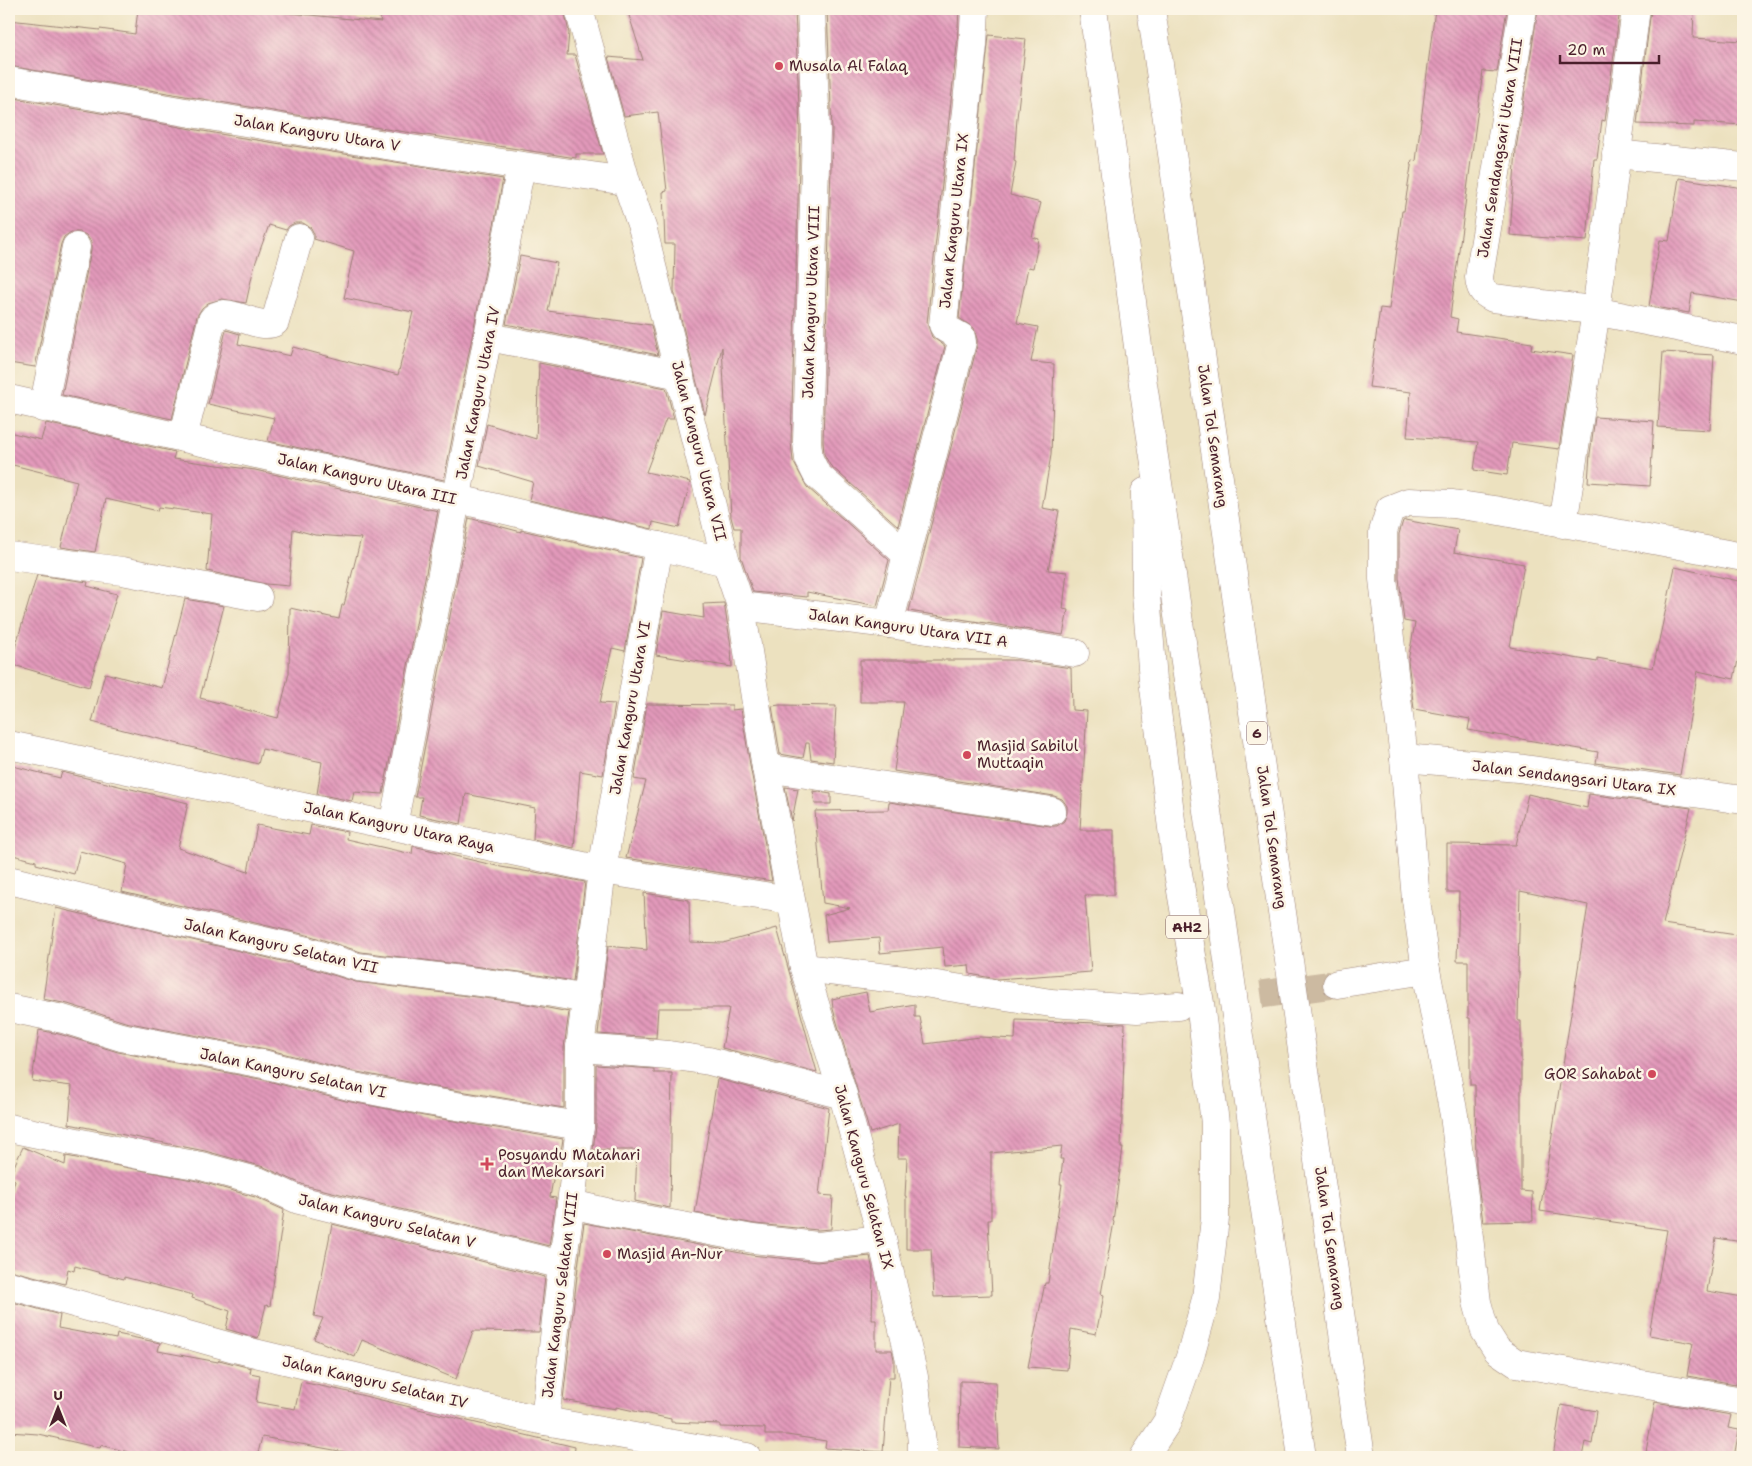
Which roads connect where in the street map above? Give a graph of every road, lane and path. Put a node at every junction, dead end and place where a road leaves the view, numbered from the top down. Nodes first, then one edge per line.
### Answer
1 (580, 9) edge
2 (811, 9) edge
3 (975, 9) edge
4 (1093, 9) edge
5 (1151, 9) edge
6 (1523, 9) edge
7 (1636, 9) edge
8 (9, 81) edge
9 (1616, 154) junction
10 (521, 166) junction
11 (1743, 167) edge
12 (626, 181) junction
13 (298, 238) dead end
14 (76, 247) dead end
15 (1596, 311) junction
16 (489, 337) junction
17 (1743, 340) edge
18 (680, 375) junction
19 (1143, 384) junction
20 (9, 399) edge
21 (43, 408) junction
22 (182, 438) junction
23 (458, 500) junction
24 (1563, 524) junction
25 (659, 546) junction
26 (906, 554) junction
27 (9, 556) edge
28 (1743, 557) edge
29 (726, 562) junction
30 (258, 596) dead end
31 (741, 606) junction
32 (889, 624) junction
33 (1075, 653) dead end
34 (9, 746) edge
35 (1404, 758) junction
36 (766, 768) junction
37 (1743, 800) edge
38 (1052, 811) dead end
39 (393, 826) junction
40 (602, 870) junction
41 (9, 880) edge
42 (790, 900) junction
43 (804, 968) junction
44 (1426, 970) junction
45 (1337, 984) tunnel mouth
46 (587, 999) junction
47 (1178, 1006) tunnel mouth
48 (9, 1008) edge
49 (580, 1048) junction
50 (843, 1095) junction
51 (580, 1126) junction
52 (9, 1128) edge
53 (571, 1204) junction
54 (882, 1239) junction
55 (562, 1265) junction
56 (9, 1284) edge
57 (1743, 1401) edge
58 (545, 1421) junction
59 (747, 1457) edge
60 (922, 1457) edge
61 (1144, 1457) edge
62 (1302, 1457) edge
63 (1361, 1457) edge

1 - 12 main road, Jalan Kanguru Utara VII
2 - 26 main road, Jalan Kanguru Utara VIII
3 - 26 main road, Jalan Kanguru Utara IX
4 - 19 main road
5 - 63 main road, Jalan Tol Semarang / 6
6 - 15 main road, Jalan Sendangsari Utara VIII
7 - 9 main road
8 - 10 main road, Jalan Kanguru Utara V
9 - 11 main road
9 - 15 main road
10 - 12 main road, Jalan Kanguru Utara V
10 - 16 main road, Jalan Kanguru Utara IV
12 - 18 main road, Jalan Kanguru Utara VII
13 - 22 main road
14 - 21 main road
15 - 17 main road
15 - 24 main road
16 - 18 main road
16 - 23 main road, Jalan Kanguru Utara IV
18 - 29 main road, Jalan Kanguru Utara VII
19 - 61 main road, AH2
19 - 62 main road
20 - 21 main road, Jalan Kanguru Utara III
21 - 22 main road, Jalan Kanguru Utara III
22 - 23 main road, Jalan Kanguru Utara III
23 - 25 main road, Jalan Kanguru Utara III
23 - 39 main road, Jalan Kanguru Utara IV
24 - 28 main road
24 - 35 main road
25 - 29 main road, Jalan Kanguru Utara III
25 - 40 main road, Jalan Kanguru Utara VI
26 - 32 main road, Jalan Kanguru Utara IX
27 - 30 main road
29 - 31 main road, Jalan Kanguru Utara VII
31 - 32 main road, Jalan Kanguru Utara VII A
31 - 36 main road, Jalan Kanguru Utara VII
32 - 33 main road, Jalan Kanguru Utara VII A
34 - 39 main road, Jalan Kanguru Utara Raya
35 - 37 main road, Jalan Sendangsari Utara IX
35 - 44 main road
36 - 38 main road
36 - 42 main road, Jalan Kanguru Utara VII
39 - 40 main road, Jalan Kanguru Utara Raya
40 - 42 main road, Jalan Kanguru Utara Raya
40 - 46 main road, Jalan Kanguru Selatan VIII
41 - 46 main road, Jalan Kanguru Selatan VII
42 - 43 main road, Jalan Kanguru Selatan IX
43 - 47 main road
43 - 50 main road, Jalan Kanguru Selatan IX
44 - 45 main road
44 - 57 main road
46 - 49 main road, Jalan Kanguru Selatan VIII
48 - 51 main road, Jalan Kanguru Selatan VI
49 - 50 main road
49 - 51 main road, Jalan Kanguru Selatan VIII
50 - 54 main road, Jalan Kanguru Selatan IX
51 - 53 main road, Jalan Kanguru Selatan VIII
52 - 55 main road, Jalan Kanguru Selatan V
53 - 54 main road
53 - 55 main road, Jalan Kanguru Selatan VIII
54 - 60 main road, Jalan Kanguru Selatan IX
55 - 58 main road, Jalan Kanguru Selatan VIII
56 - 58 main road, Jalan Kanguru Selatan IV
58 - 59 main road, Jalan Kanguru Selatan IV

